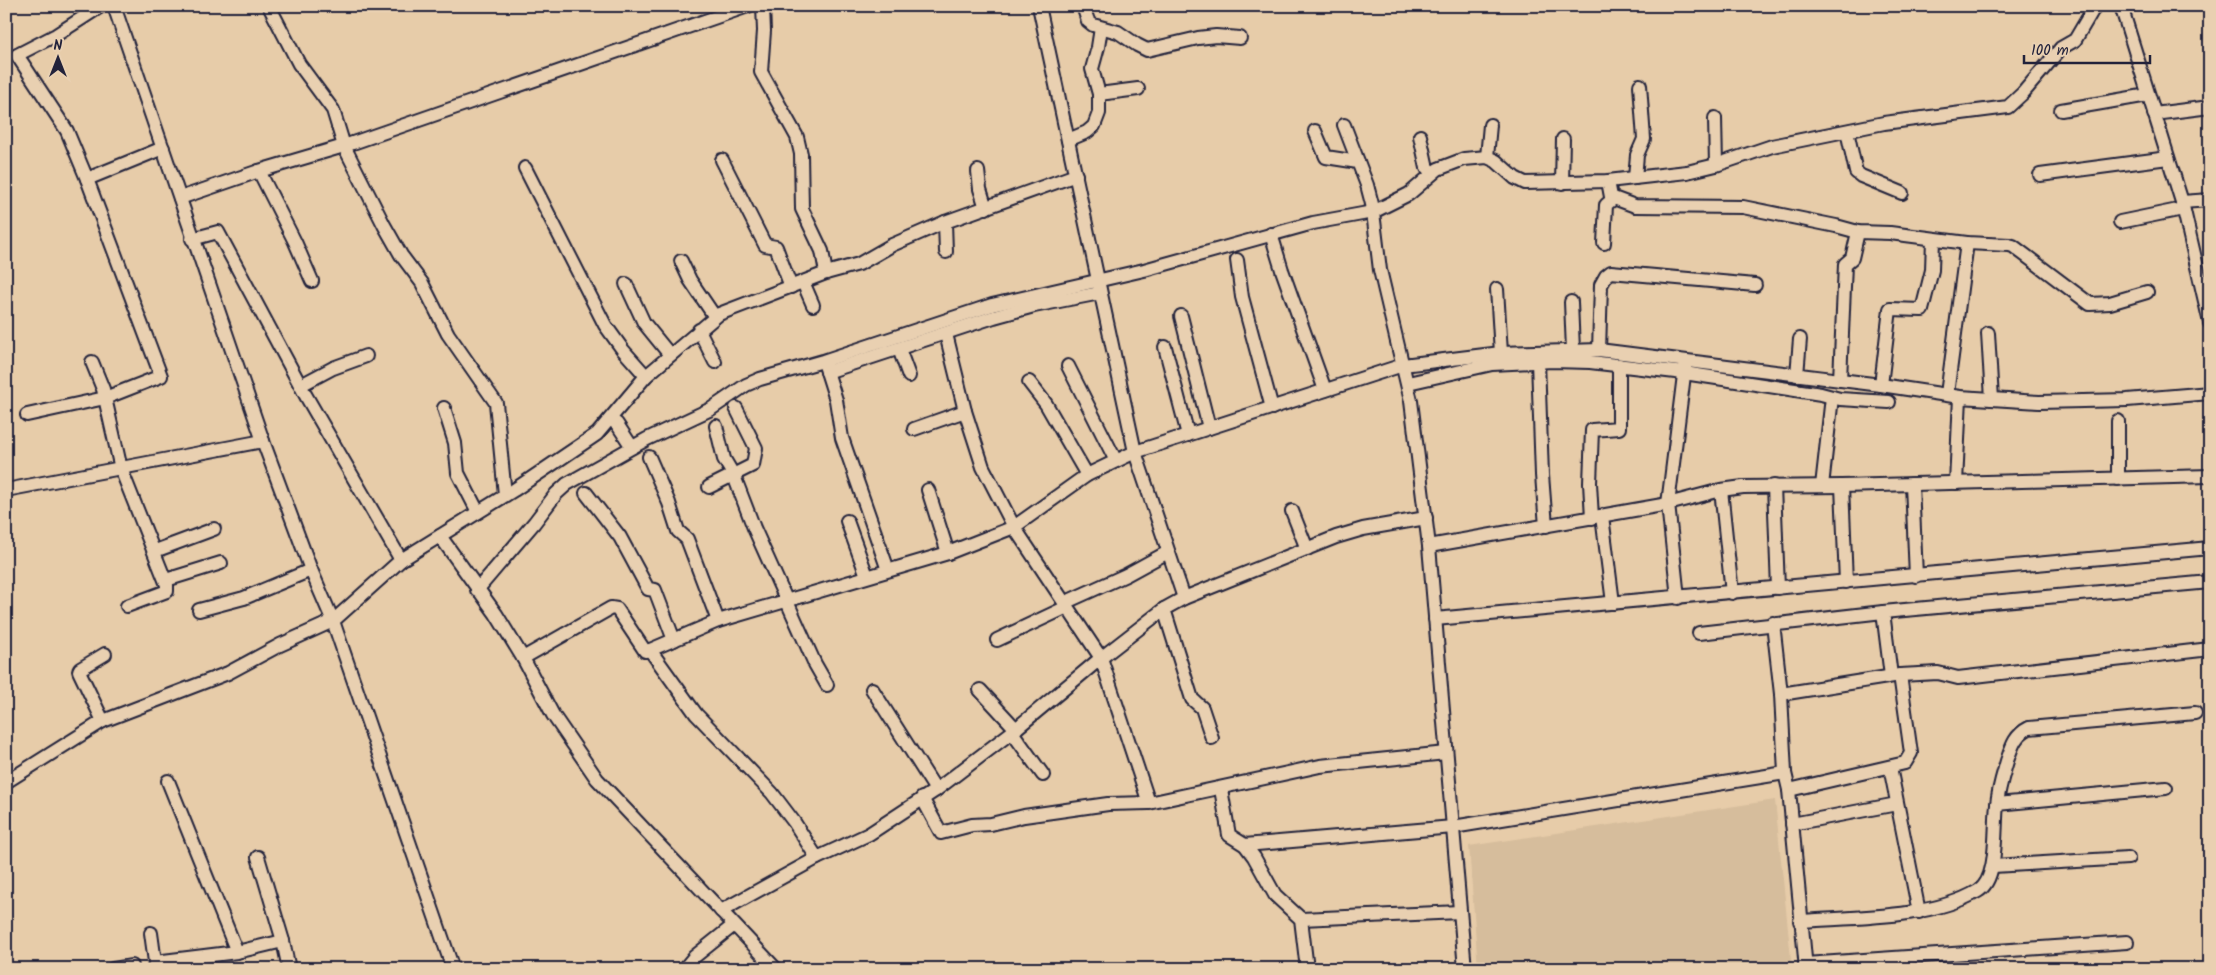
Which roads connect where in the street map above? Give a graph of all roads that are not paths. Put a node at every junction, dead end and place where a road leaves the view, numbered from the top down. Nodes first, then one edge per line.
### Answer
1 (101, 6) edge
2 (114, 6) edge
3 (269, 6) edge
4 (748, 6) edge
5 (763, 6) edge
6 (1039, 6) edge
7 (1083, 6) edge
8 (2095, 6) edge
9 (2120, 6) edge
10 (1101, 28) junction
11 (1240, 38) dead end
12 (1640, 84) dead end
13 (1138, 89) dead end
14 (1099, 94) junction
15 (2148, 95) junction
16 (2210, 108) edge
17 (2061, 110) dead end
18 (2154, 114) junction
19 (1715, 118) dead end
20 (1344, 125) dead end
21 (1490, 125) dead end
22 (1315, 131) dead end
23 (1847, 131) junction
24 (1420, 136) dead end
25 (1563, 139) dead end
26 (1068, 140) junction
27 (344, 146) junction
28 (163, 148) junction
29 (1487, 157) junction
30 (2168, 158) junction
31 (722, 160) dead end
32 (1358, 162) junction
33 (1716, 166) junction
34 (525, 168) dead end
35 (259, 171) junction
36 (978, 171) dead end
37 (1433, 173) junction
38 (1076, 175) junction
39 (2040, 175) dead end
40 (1635, 178) junction
41 (87, 179) junction
42 (1608, 181) junction
43 (1562, 183) junction
44 (1902, 194) dead end
45 (180, 198) junction
46 (1613, 199) junction
47 (2210, 200) edge
48 (2183, 206) junction
49 (986, 208) junction
50 (1373, 212) junction
51 (945, 222) junction
52 (2120, 222) dead end
53 (1858, 232) junction
54 (1271, 234) junction
55 (192, 239) junction
56 (1933, 239) junction
57 (1604, 243) dead end
58 (1966, 243) junction
59 (946, 252) dead end
60 (1236, 260) dead end
61 (681, 261) dead end
62 (826, 272) junction
63 (1098, 280) junction
64 (312, 281) dead end
65 (626, 284) dead end
66 (797, 285) junction
67 (1755, 285) dead end
68 (1497, 288) dead end
69 (2148, 292) dead end
70 (1100, 293) junction
71 (1571, 302) dead end
72 (813, 305) dead end
73 (1181, 316) dead end
74 (715, 317) junction
75 (2210, 323) edge
76 (699, 330) junction
77 (1988, 333) dead end
78 (946, 334) junction
79 (1800, 339) dead end
80 (1164, 347) dead end
81 (899, 349) junction
82 (1572, 350) junction
83 (1501, 352) junction
84 (1593, 354) junction
85 (366, 356) dead end
86 (670, 356) junction
87 (1538, 361) junction
88 (92, 362) dead end
89 (715, 362) dead end
90 (1403, 365) junction
91 (1618, 365) junction
92 (825, 366) junction
93 (1068, 366) dead end
94 (1685, 367) junction
95 (1797, 375) junction
96 (646, 376) junction
97 (909, 376) dead end
98 (1840, 380) junction
99 (1029, 382) dead end
100 (1408, 383) junction
101 (301, 385) junction
102 (1881, 385) junction
103 (1325, 390) junction
104 (2210, 393) edge
105 (1947, 394) junction
106 (1832, 397) junction
107 (105, 398) junction
108 (1960, 398) junction
109 (1992, 399) junction
110 (1889, 402) dead end
111 (444, 408) dead end
112 (736, 408) dead end
113 (1272, 408) junction
114 (965, 412) junction
115 (27, 415) dead end
116 (610, 419) junction
117 (2118, 421) dead end
118 (716, 426) dead end
119 (1209, 428) junction
120 (914, 429) dead end
121 (1188, 435) junction
122 (263, 441) junction
123 (632, 447) junction
124 (1135, 452) junction
125 (649, 456) dead end
126 (1116, 461) junction
127 (121, 469) junction
128 (1087, 475) junction
129 (734, 476) junction
130 (2210, 476) edge
131 (2118, 478) junction
132 (1956, 483) junction
133 (1912, 484) junction
134 (1774, 486) junction
135 (1822, 486) junction
136 (1842, 486) junction
137 (709, 487) dead end
138 (6, 490) edge
139 (928, 490) dead end
140 (1721, 490) junction
141 (586, 493) dead end
142 (505, 495) junction
143 (1668, 504) junction
144 (1292, 511) dead end
145 (478, 512) junction
146 (1597, 517) junction
147 (1426, 518) junction
148 (847, 520) dead end
149 (1546, 526) junction
150 (1014, 527) junction
151 (214, 529) dead end
152 (440, 536) junction
153 (1429, 546) junction
154 (2210, 548) edge
155 (1307, 549) junction
156 (155, 551) junction
157 (1168, 552) junction
158 (948, 553) junction
159 (401, 560) junction
160 (221, 563) dead end
161 (311, 570) junction
162 (888, 570) junction
163 (867, 576) junction
164 (1916, 576) junction
165 (166, 580) junction
166 (1846, 582) junction
167 (2210, 582) edge
168 (1778, 588) junction
169 (477, 590) junction
170 (1732, 593) junction
171 (1184, 598) junction
172 (1678, 598) junction
173 (786, 602) junction
174 (1613, 603) junction
175 (1066, 605) junction
176 (127, 606) dead end
177 (1164, 609) junction
178 (199, 610) dead end
179 (1883, 612) junction
180 (1434, 619) junction
181 (333, 621) junction
182 (718, 621) junction
183 (1773, 623) junction
184 (1699, 633) dead end
185 (674, 640) junction
186 (997, 640) dead end
187 (2210, 649) edge
188 (650, 650) junction
189 (105, 654) dead end
190 (523, 658) junction
191 (1101, 658) junction
192 (1895, 676) junction
193 (827, 685) dead end
194 (872, 689) dead end
195 (980, 690) dead end
196 (1781, 694) junction
197 (2195, 714) dead end
198 (103, 722) junction
199 (1014, 731) junction
200 (1212, 738) dead end
201 (1446, 753) junction
202 (1890, 766) junction
203 (1785, 773) junction
204 (1043, 775) dead end
205 (168, 781) dead end
206 (6, 782) edge
207 (1221, 788) junction
208 (2166, 788) dead end
209 (936, 790) junction
210 (1789, 790) junction
211 (922, 798) junction
212 (1149, 802) junction
213 (1897, 804) junction
214 (1997, 804) junction
215 (1792, 824) junction
216 (1453, 827) junction
217 (1245, 846) junction
218 (258, 857) dead end
219 (817, 858) junction
220 (2128, 858) dead end
221 (1993, 866) junction
222 (721, 911) junction
223 (1460, 912) junction
224 (1919, 912) junction
225 (1301, 919) junction
226 (1800, 921) junction
227 (734, 925) junction
228 (151, 933) dead end
229 (283, 941) junction
230 (2127, 942) dead end
231 (238, 952) junction
232 (155, 965) edge
233 (132, 966) dead end
234 (1805, 966) edge
235 (113, 969) edge
236 (289, 969) edge
237 (453, 969) edge
238 (684, 969) edge
239 (776, 969) edge
240 (1308, 969) edge
241 (1465, 969) edge

1 - 41 street
2 - 28 street
3 - 27 street
4 - 27 street
5 - 62 street
6 - 26 street
7 - 10 street
8 - 23 street
9 - 15 street
10 - 11 street
10 - 14 street
12 - 40 street
13 - 14 street
14 - 26 street
15 - 17 street
15 - 18 street
16 - 18 street
18 - 30 street
19 - 33 street
20 - 32 street
21 - 29 street
22 - 32 street
23 - 33 street
23 - 44 street
24 - 37 street
25 - 43 street
26 - 38 street
27 - 35 street
27 - 142 street
28 - 41 street
28 - 45 street
29 - 37 street
29 - 43 street
30 - 39 street
30 - 48 street
31 - 66 street
32 - 50 street
33 - 40 street
34 - 96 street
35 - 45 street
35 - 64 street
36 - 49 street
37 - 50 street
38 - 49 street
38 - 63 street
40 - 42 street
41 - 107 street
42 - 43 street
42 - 46 street
45 - 55 street
46 - 53 street
46 - 57 street
47 - 48 street
48 - 52 street
48 - 75 street
49 - 51 street
50 - 54 street
50 - 90 street
51 - 59 street
51 - 62 street
53 - 56 street
53 - 98 street
54 - 63 street
54 - 103 street
55 - 101 street
55 - 122 street
56 - 58 street
56 - 102 street
58 - 69 street
58 - 105 street
60 - 113 street
61 - 74 street
62 - 66 street
63 - 70 street
63 - 92 street
65 - 86 street
66 - 72 street
66 - 74 street
67 - 84 street
68 - 83 street
70 - 78 street
70 - 124 street
71 - 82 street
73 - 119 street
74 - 76 street
76 - 86 street
76 - 89 street
77 - 109 street
78 - 81 street
78 - 114 street
79 - 95 street
80 - 121 street
81 - 92 street
81 - 97 street
82 - 83 street
82 - 84 street
83 - 90 street
84 - 87 street
84 - 91 street
84 - 94 street
85 - 101 street
86 - 96 street
87 - 100 street
87 - 149 street
88 - 107 street
90 - 100 street
90 - 103 street
91 - 94 street
91 - 146 street
92 - 123 street
92 - 162 street
93 - 126 street
94 - 95 street
94 - 106 street
94 - 143 street
95 - 98 street
96 - 116 street
98 - 102 street
99 - 128 street
100 - 147 street
101 - 159 street
102 - 105 street
103 - 113 street
104 - 109 street
105 - 108 street
106 - 110 street
106 - 135 street
107 - 115 street
107 - 127 street
108 - 109 street
108 - 132 street
111 - 145 street
112 - 129 street
113 - 119 street
114 - 120 street
114 - 150 street
116 - 123 street
116 - 142 street
117 - 131 street
118 - 129 street
119 - 121 street
121 - 124 street
122 - 127 street
122 - 161 street
123 - 169 street
124 - 126 street
124 - 157 street
125 - 182 street
126 - 128 street
127 - 138 street
127 - 156 street
128 - 150 street
129 - 137 street
129 - 173 street
130 - 131 street
131 - 132 street
132 - 133 street
133 - 136 street
133 - 164 street
134 - 135 street
134 - 140 street
134 - 168 street
135 - 136 street
136 - 166 street
139 - 158 street
140 - 143 street
140 - 170 street
141 - 185 street
142 - 145 street
143 - 146 street
143 - 172 street
144 - 155 street
145 - 152 street
146 - 149 street
146 - 174 street
147 - 153 street
147 - 155 street
148 - 163 street
149 - 153 street
150 - 158 street
150 - 175 street
151 - 156 street
152 - 159 street
152 - 169 street
153 - 180 street
154 - 164 street
155 - 171 street
156 - 165 street
157 - 171 street
157 - 175 street
158 - 162 street
159 - 181 street
160 - 165 street
161 - 178 street
161 - 181 street
162 - 163 street
163 - 173 street
164 - 166 street
165 - 176 street
166 - 168 street
167 - 179 street
168 - 170 street
169 - 190 street
170 - 172 street
171 - 177 street
172 - 174 street
173 - 182 street
173 - 193 street
174 - 180 street
175 - 186 street
175 - 191 street
177 - 191 street
177 - 200 street
179 - 183 street
179 - 192 street
180 - 201 street
181 - 198 street
181 - 237 street
182 - 185 street
183 - 184 street
183 - 196 street
185 - 188 street
187 - 192 street
188 - 190 street
188 - 219 street
189 - 198 street
190 - 222 street
191 - 199 street
191 - 212 street
192 - 196 street
192 - 202 street
194 - 209 street
195 - 199 street
196 - 203 street
197 - 214 street
198 - 206 street
199 - 204 street
199 - 209 street
201 - 207 street
201 - 216 street
202 - 210 street
202 - 213 street
203 - 210 street
203 - 216 street
205 - 231 street
207 - 212 street
207 - 217 street
208 - 214 street
209 - 211 street
210 - 215 street
211 - 212 street
211 - 219 street
213 - 215 street
213 - 224 street
214 - 221 street
215 - 226 street
216 - 217 street
216 - 223 street
217 - 225 street
218 - 229 street
219 - 222 street
220 - 221 street
221 - 224 street
222 - 227 street
223 - 225 street
223 - 241 street
224 - 226 street
225 - 240 street
226 - 234 street
227 - 238 street
227 - 239 street
228 - 232 street
229 - 231 street
229 - 236 street
230 - 234 street
231 - 232 street
233 - 235 street

